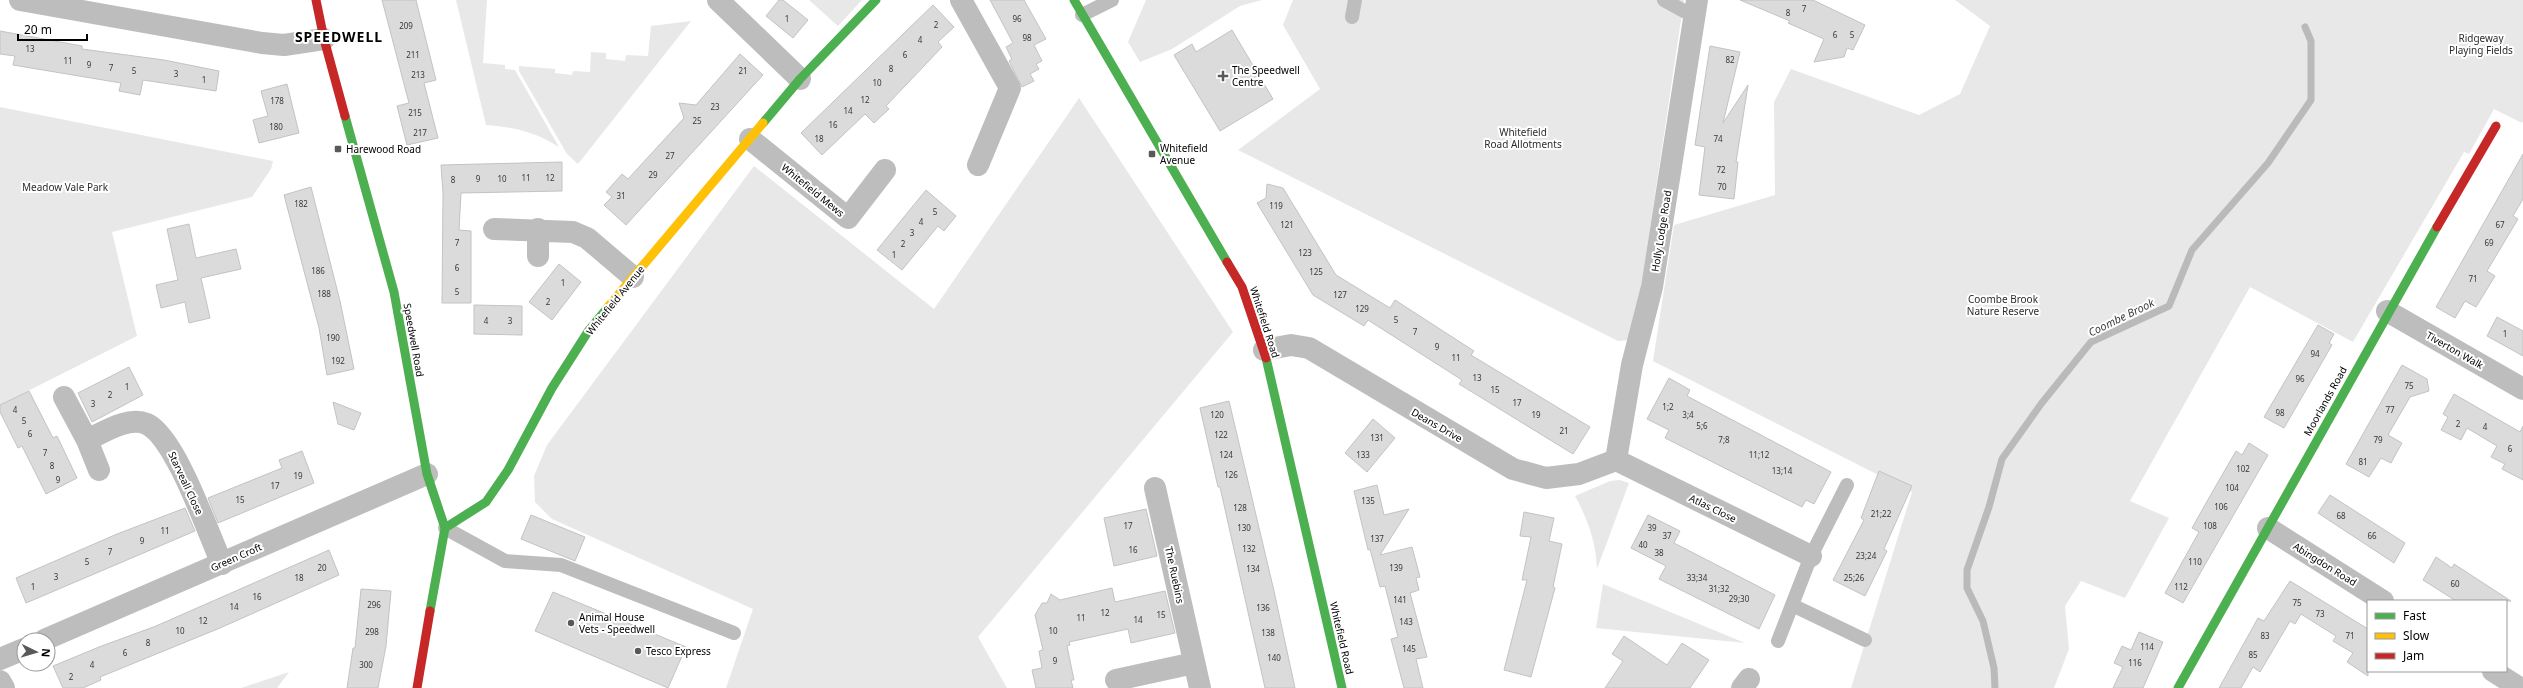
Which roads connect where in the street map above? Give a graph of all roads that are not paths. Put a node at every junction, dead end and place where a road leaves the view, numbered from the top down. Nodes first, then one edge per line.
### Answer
1 (20, 0) edge
2 (316, 0) edge
3 (718, 0) edge
4 (876, 0) edge
5 (961, 0) edge
6 (1074, 0) edge
7 (1112, 0) edge
8 (1355, 0) edge
9 (1664, 0) edge
10 (1696, 9) edge
11 (1082, 15) junction
12 (1352, 17) dead end
13 (324, 39) junction
14 (800, 79) junction
15 (2496, 126) dead end
16 (750, 139) junction
17 (978, 165) dead end
18 (885, 170) dead end
19 (494, 229) dead end
20 (538, 229) junction
21 (538, 256) dead end
22 (633, 277) junction
23 (2387, 312) junction
24 (1264, 350) junction
25 (2523, 389) edge
26 (64, 397) dead end
27 (87, 440) junction
28 (1616, 460) junction
29 (99, 470) dead end
30 (427, 474) junction
31 (1847, 485) dead end
32 (1155, 488) dead end
33 (445, 528) junction
34 (2268, 528) junction
35 (1811, 556) junction
36 (222, 564) junction
37 (2381, 600) edge
38 (1792, 605) junction
39 (734, 633) dead end
40 (56, 635) edge
41 (1778, 640) dead end
42 (1865, 640) dead end
43 (16, 652) edge
44 (0, 659) edge
45 (1194, 663) junction
46 (2495, 672) edge
47 (1116, 680) dead end
48 (0, 681) edge
49 (4, 688) edge
50 (417, 688) edge
51 (1200, 688) edge
52 (1342, 688) edge
53 (2178, 688) edge
54 (2520, 688) edge

1 - 13 street
2 - 13 street, Speedwell Road
3 - 14 street
4 - 14 street, Whitefield Avenue
5 - 17 street
6 - 11 street, Whitefield Road
7 - 11 lane
8 - 12 lane
9 - 10 lane
10 - 28 street, Holly Lodge Road
11 - 24 street, Whitefield Road
13 - 30 street, Speedwell Road
14 - 16 street, Whitefield Avenue
15 - 23 street, Moorlands Road
16 - 18 street, Whitefield Mews
16 - 22 street, Whitefield Avenue
19 - 20 street
20 - 21 street
20 - 22 street
22 - 33 street, Whitefield Avenue
23 - 25 street, Tiverton Walk
23 - 34 street, Moorlands Road
24 - 28 street, Deans Drive
24 - 52 street, Whitefield Road
26 - 27 street
27 - 29 street
27 - 36 street, Starveall Close
28 - 35 street, Atlas Close
30 - 33 street, Speedwell Road
30 - 36 street, Green Croft
31 - 35 lane
32 - 45 street, The Ruebins
33 - 39 lane
33 - 50 street, Speedwell Road
34 - 37 street, Abingdon Road
34 - 53 street, Moorlands Road
35 - 38 lane
36 - 40 street, Green Croft
38 - 41 lane
38 - 42 lane
43 - 44 street
45 - 47 street
45 - 51 street, The Ruebins
46 - 54 street
48 - 49 street

